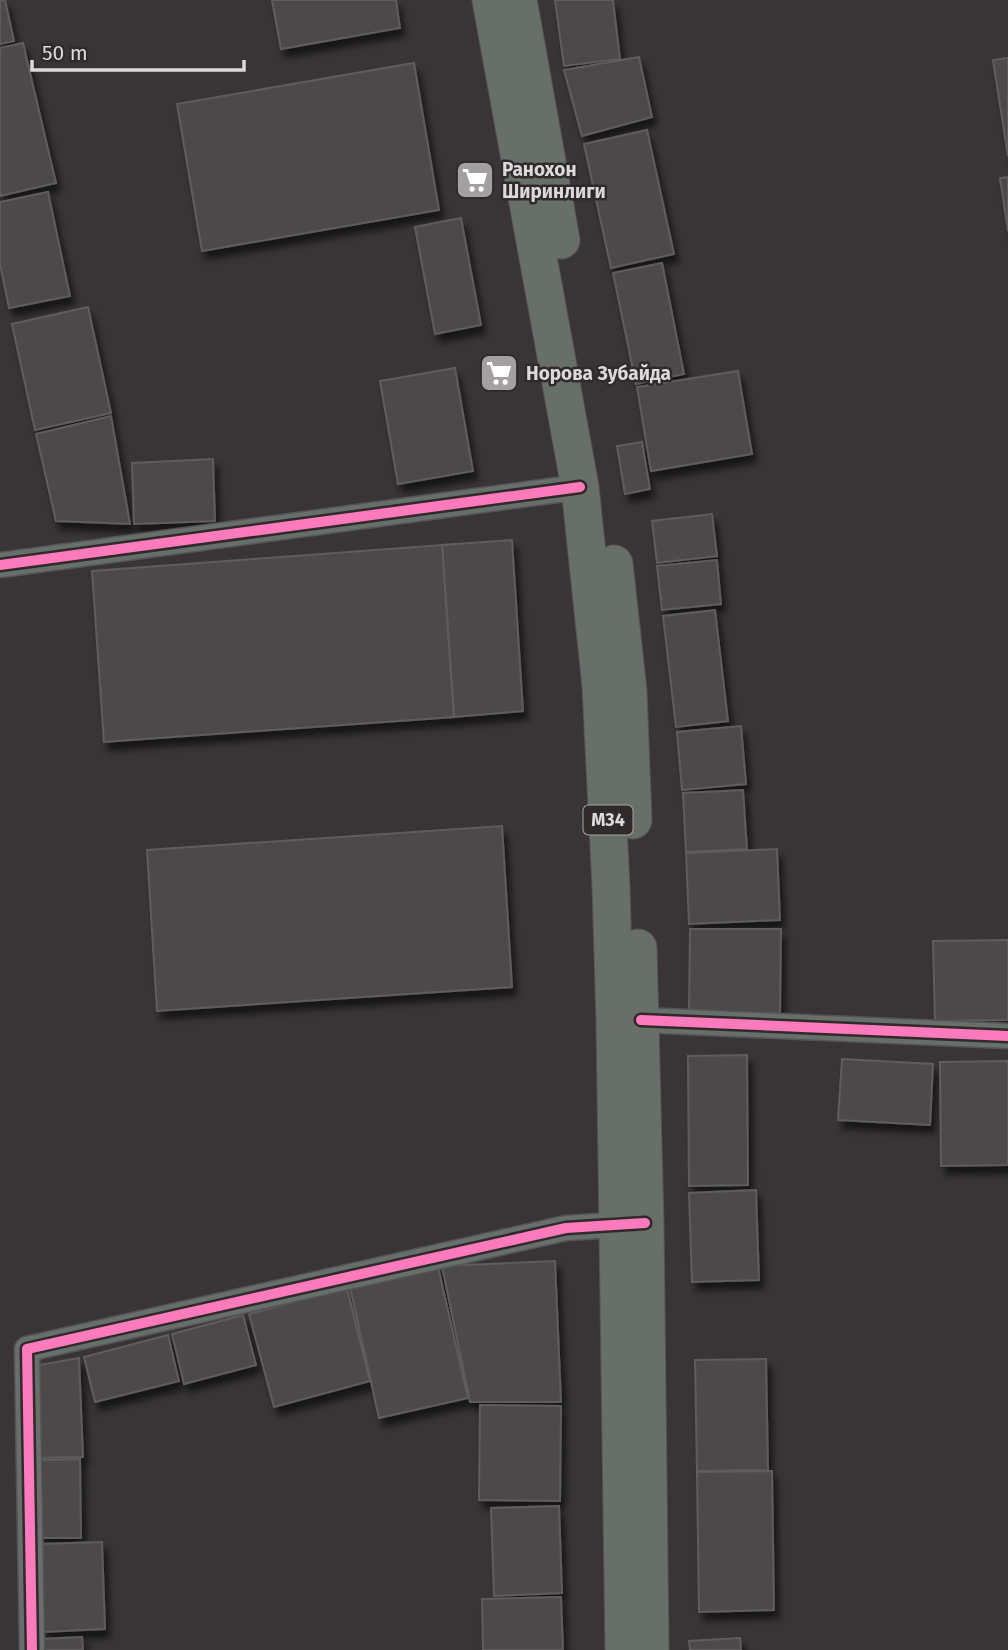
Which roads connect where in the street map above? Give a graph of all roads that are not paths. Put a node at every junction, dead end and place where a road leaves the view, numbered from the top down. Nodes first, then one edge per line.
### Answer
1 (491, 0) edge
2 (519, 0) edge
3 (580, 486) junction
4 (0, 565) edge
5 (641, 1020) junction
6 (1008, 1036) edge
7 (632, 1224) junction
8 (32, 1650) edge
9 (624, 1650) edge
10 (650, 1650) edge

1 - 3 main road, M34
2 - 5 main road, M34
3 - 4 street
3 - 7 main road, M34
5 - 6 street
5 - 7 main road, M34
7 - 8 street
7 - 9 main road, M34
7 - 10 main road, M34

